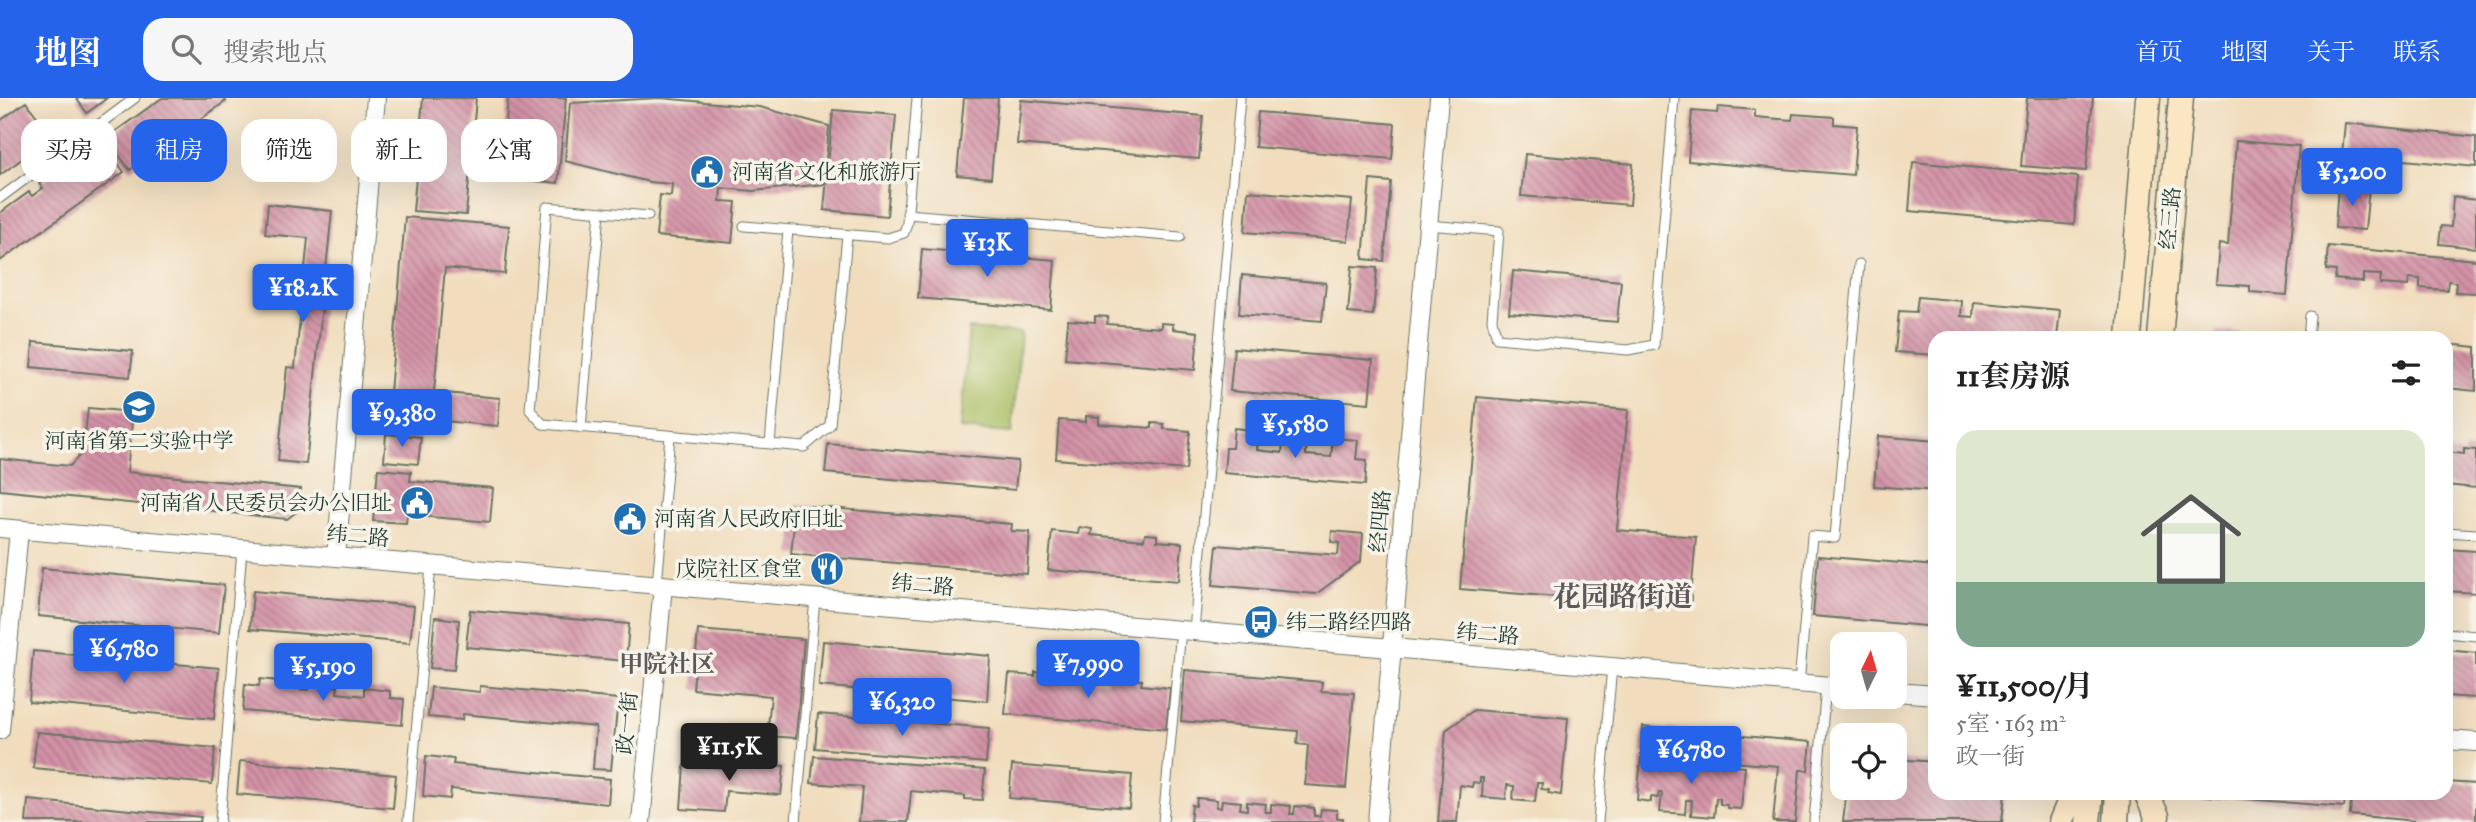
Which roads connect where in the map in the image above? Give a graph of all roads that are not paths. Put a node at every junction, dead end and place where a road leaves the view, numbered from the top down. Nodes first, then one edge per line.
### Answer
1 (135, 98) edge
2 (376, 98) edge
3 (917, 98) edge
4 (1240, 98) edge
5 (1439, 98) edge
6 (1674, 98) edge
7 (2148, 98) edge
8 (2181, 98) edge
9 (0, 198) edge
10 (600, 212) junction
11 (907, 214) junction
12 (648, 216) dead end
13 (1428, 225) junction
14 (744, 226) dead end
15 (788, 230) junction
16 (847, 235) junction
17 (1180, 237) dead end
18 (1859, 264) dead end
19 (2310, 316) dead end
20 (2130, 331) edge
21 (2161, 331) edge
22 (2309, 331) edge
23 (581, 428) junction
24 (670, 436) junction
25 (770, 444) junction
26 (0, 528) edge
27 (19, 530) junction
28 (2453, 532) edge
29 (2476, 534) edge
30 (242, 549) junction
31 (336, 557) junction
32 (431, 566) junction
33 (660, 585) junction
34 (815, 598) junction
35 (1188, 631) junction
36 (2453, 634) edge
37 (2476, 636) edge
38 (1392, 648) junction
39 (1612, 667) junction
40 (1800, 684) junction
41 (1830, 687) edge
42 (1908, 693) edge
43 (1928, 694) edge
44 (1831, 709) edge
45 (0, 730) edge
46 (2453, 740) edge
47 (2476, 742) edge
48 (2070, 800) edge
49 (2090, 800) edge
50 (2118, 800) edge
51 (2149, 800) edge
52 (220, 822) edge
53 (408, 822) edge
54 (641, 822) edge
55 (796, 822) edge
56 (1163, 822) edge
57 (1377, 822) edge
58 (1598, 822) edge
59 (1814, 822) edge
60 (2061, 822) edge
61 (2088, 822) edge
62 (2116, 822) edge
63 (2156, 822) edge

1 - 9 lane
2 - 31 street
3 - 11 lane
4 - 35 lane
5 - 13 street, 经四路
6 - 13 lane
7 - 20 main road, 经三路
8 - 21 main road, 经三路
10 - 12 lane
10 - 23 lane
10 - 23 lane
11 - 16 lane
11 - 17 lane
13 - 38 street, 经四路
14 - 15 lane
15 - 16 lane
15 - 25 lane
16 - 25 lane
18 - 40 lane
19 - 22 lane
23 - 24 lane
24 - 25 lane
24 - 33 lane
26 - 27 street, 纬二路
27 - 30 street, 纬二路
27 - 45 street
28 - 29 lane
30 - 31 street, 纬二路
30 - 52 lane
31 - 32 street, 纬二路
32 - 33 street, 纬二路
32 - 53 lane
33 - 34 street, 纬二路
33 - 54 street, 政一街
34 - 35 street, 纬二路
34 - 55 lane
35 - 38 street, 纬二路
35 - 56 lane
36 - 37 lane
38 - 39 street, 纬二路
38 - 57 street, 经四路
39 - 40 street, 纬二路
39 - 58 lane
40 - 41 street, 纬二路
42 - 43 street
44 - 59 lane
46 - 47 street
48 - 60 main road
49 - 61 main road
50 - 62 main road
51 - 63 main road

